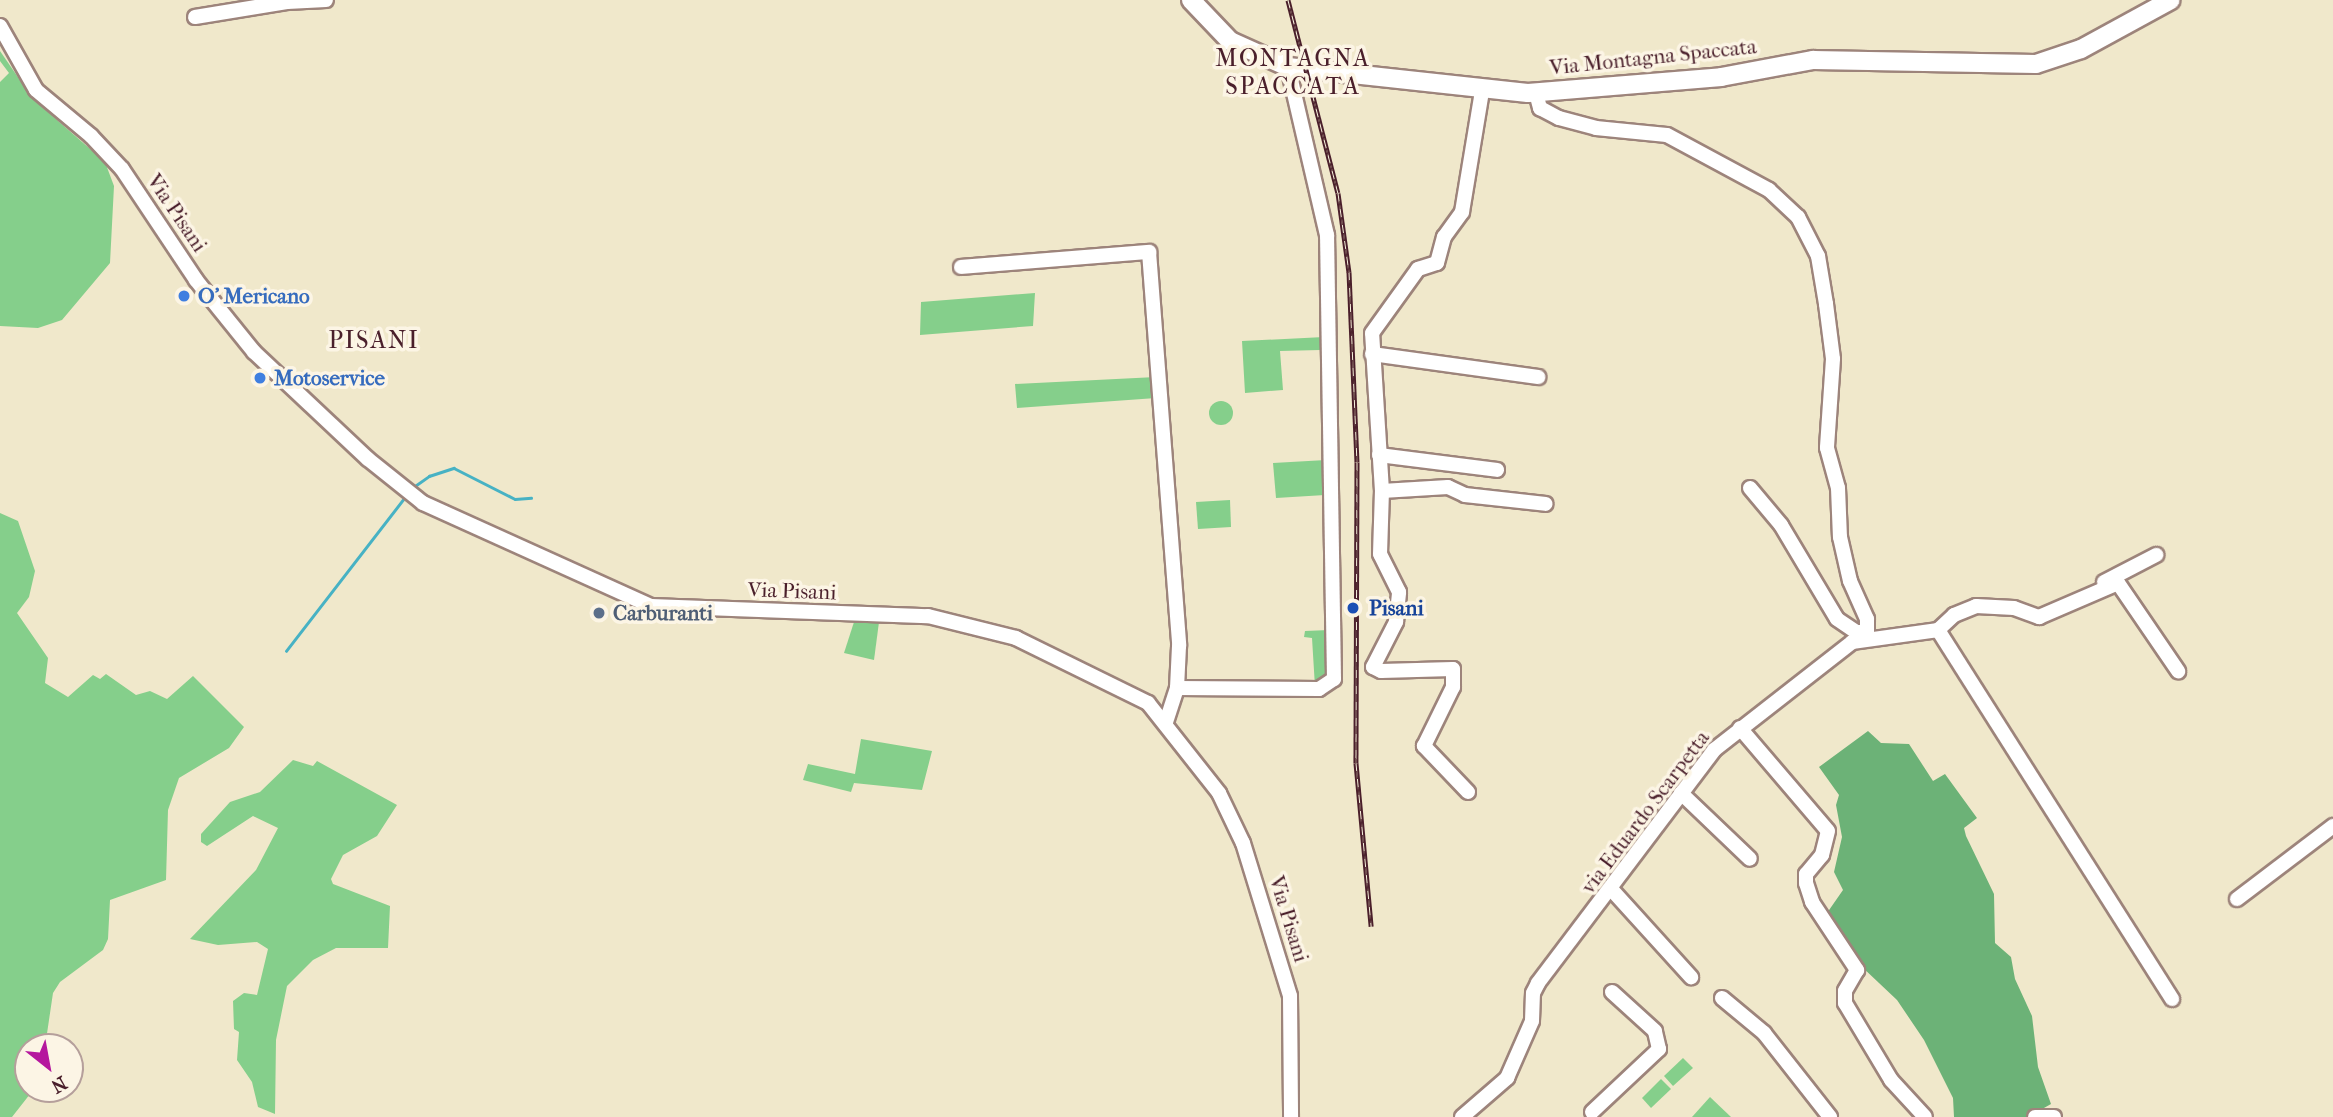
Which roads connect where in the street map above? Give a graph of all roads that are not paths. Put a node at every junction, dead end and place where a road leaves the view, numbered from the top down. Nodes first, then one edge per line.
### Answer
1 (326, 0) edge
2 (1191, 0) edge
3 (2171, 0) edge
4 (195, 17) dead end
5 (0, 26) edge
6 (1288, 67) junction
7 (1482, 91) junction
8 (1536, 93) junction
9 (961, 267) dead end
10 (1372, 354) junction
11 (1538, 377) dead end
12 (1379, 455) junction
13 (1497, 470) dead end
14 (1749, 488) dead end
15 (1381, 491) junction
16 (1546, 504) dead end
17 (2156, 555) dead end
18 (2026, 614) junction
19 (1938, 630) junction
20 (1867, 635) junction
21 (2178, 671) dead end
22 (1177, 688) junction
23 (1166, 722) junction
24 (1740, 728) junction
25 (1468, 792) dead end
26 (1681, 793) junction
27 (2333, 826) edge
28 (1751, 859) dead end
29 (1612, 890) junction
30 (2237, 898) dead end
31 (1691, 977) dead end
32 (1612, 992) dead end
33 (1723, 998) dead end
34 (2172, 999) dead end
35 (1592, 1112) dead end
36 (1291, 1117) edge
37 (1462, 1117) edge
38 (1830, 1117) edge
39 (1925, 1117) edge
40 (2035, 1117) edge
41 (2054, 1117) edge

1 - 4 street
2 - 6 main road, Via Montagna Spaccata
3 - 8 main road, Via Montagna Spaccata
5 - 23 street, Via Pisani
6 - 7 main road, Via Montagna Spaccata
6 - 22 street
7 - 8 main road, Via Montagna Spaccata
7 - 10 street
8 - 20 street
9 - 22 street
10 - 11 street
10 - 12 street
12 - 13 street
12 - 15 street
14 - 20 street
15 - 16 street
15 - 25 street
17 - 18 street
18 - 19 street, via Eduardo Scarpetta
18 - 21 street, via Eduardo Scarpetta
19 - 20 street, via Eduardo Scarpetta
19 - 34 street
20 - 24 street, via Eduardo Scarpetta
22 - 23 street
23 - 36 street, Via Pisani
24 - 26 street, via Eduardo Scarpetta
24 - 39 street
26 - 28 street
26 - 29 street, via Eduardo Scarpetta
27 - 30 street
29 - 31 street
29 - 37 street, via Eduardo Scarpetta
32 - 35 street
33 - 38 street
40 - 41 street

